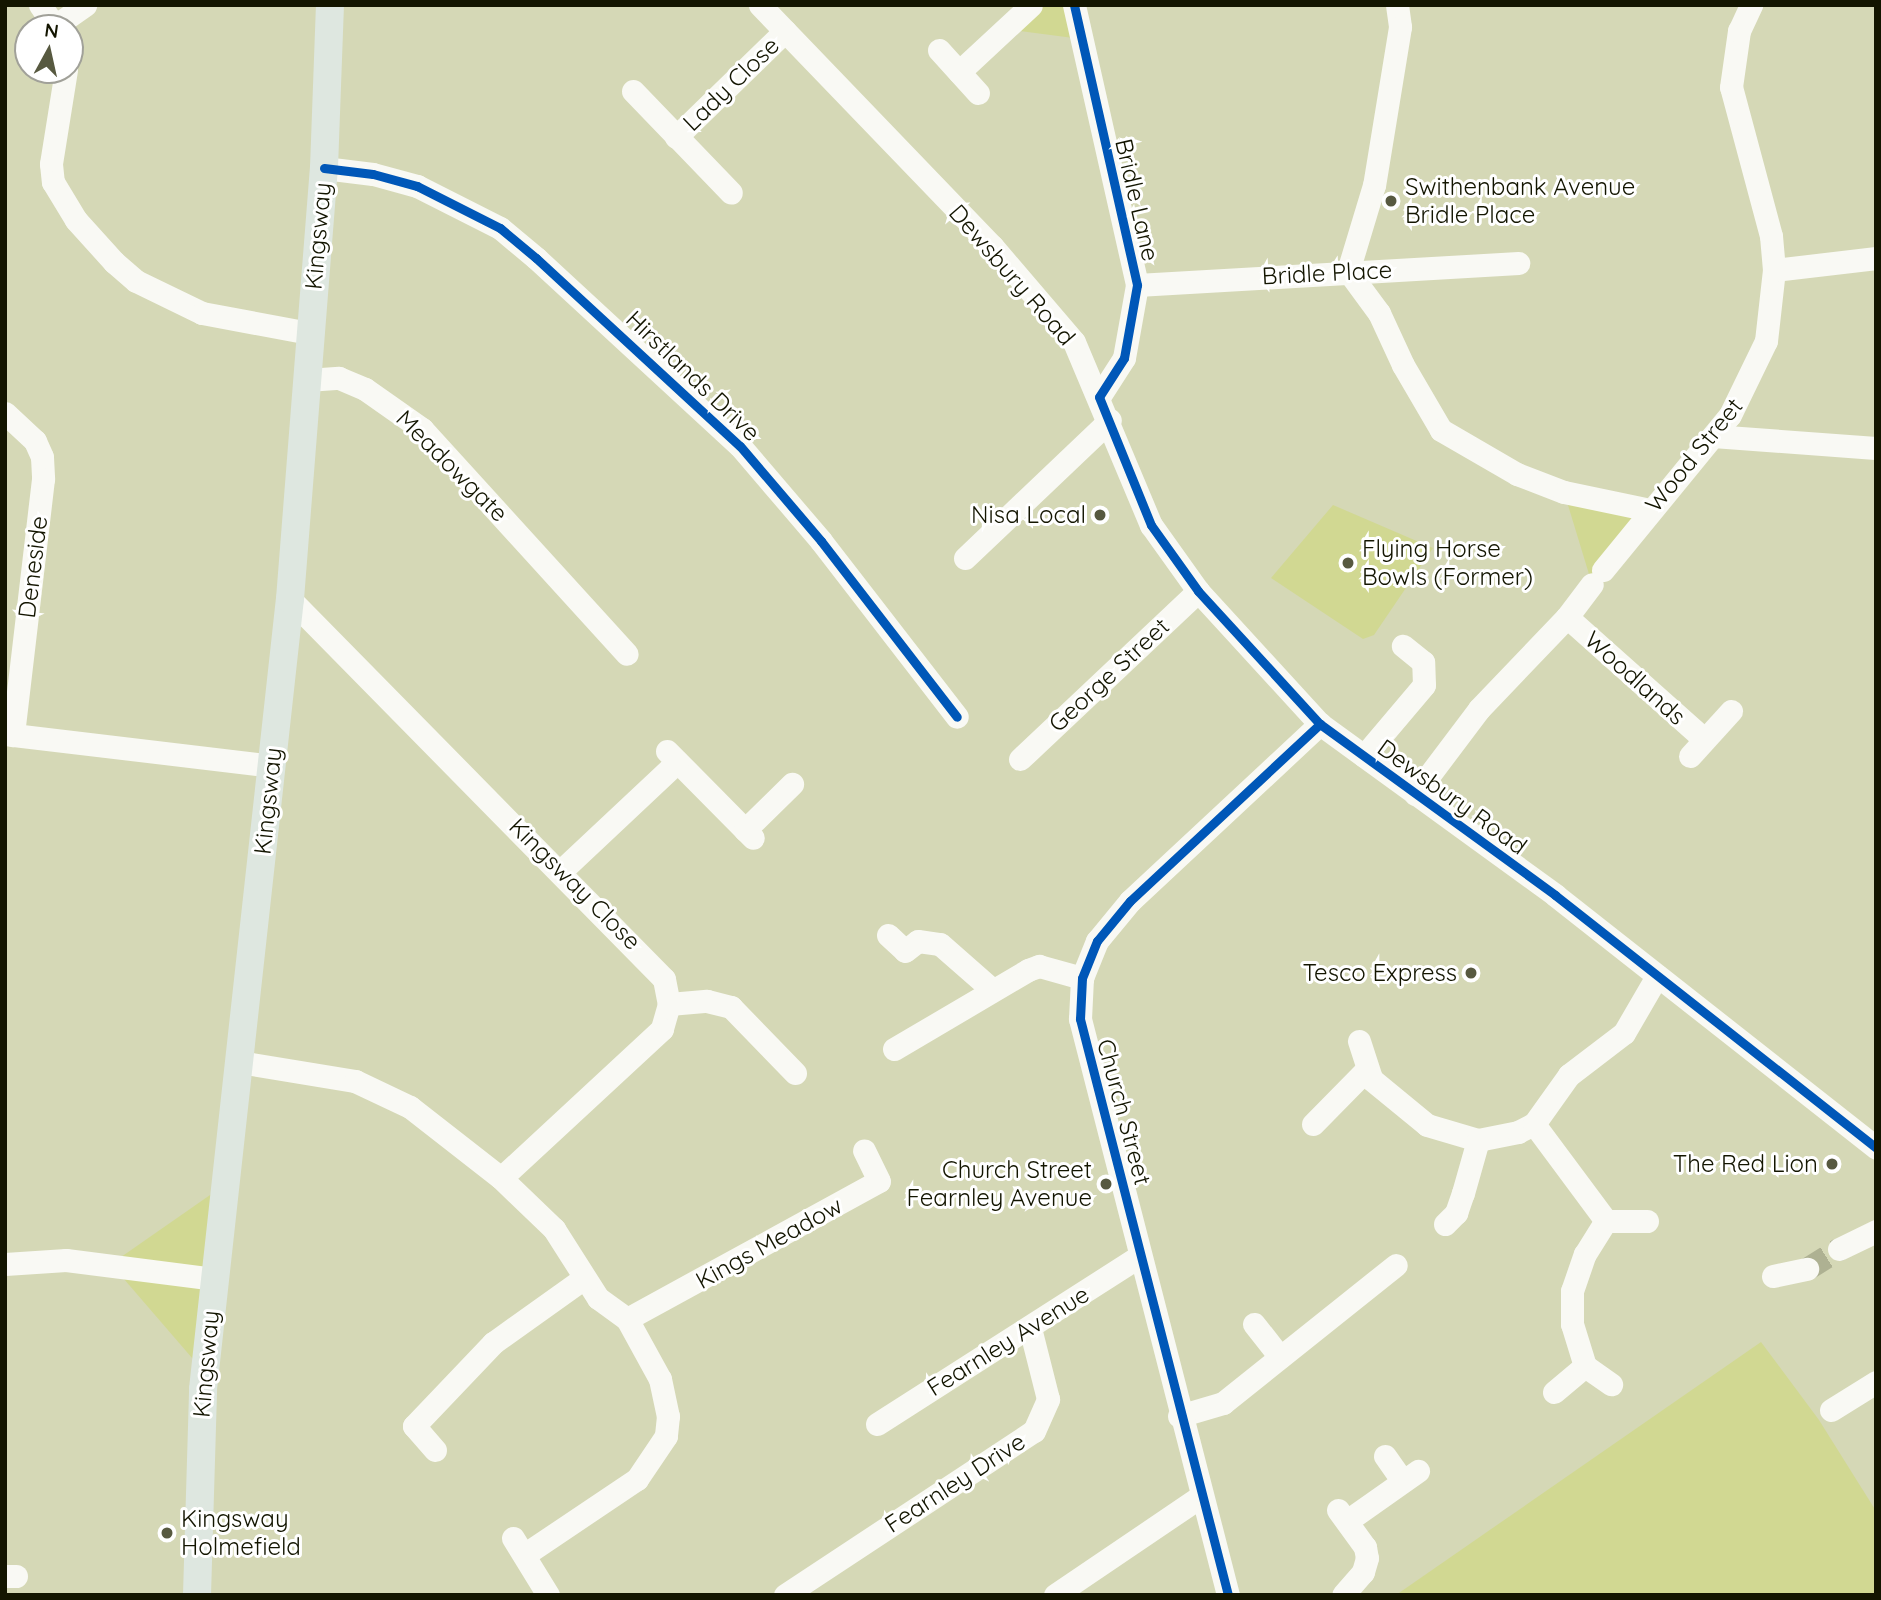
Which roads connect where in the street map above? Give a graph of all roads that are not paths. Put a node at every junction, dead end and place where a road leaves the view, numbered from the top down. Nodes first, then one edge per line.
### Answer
1 (330, 5) edge
2 (760, 5) edge
3 (1031, 5) edge
4 (1074, 5) edge
5 (1397, 5) edge
6 (1751, 5) edge
7 (785, 31) junction
8 (939, 50) dead end
9 (959, 72) junction
10 (64, 84) edge
11 (633, 91) dead end
12 (978, 93) dead end
13 (676, 137) junction
14 (324, 168) junction
15 (731, 193) dead end
16 (1876, 258) edge
17 (1518, 263) dead end
18 (1774, 270) junction
19 (1348, 271) junction
20 (1137, 285) junction
21 (309, 333) junction
22 (307, 380) junction
23 (1099, 397) junction
24 (5, 412) edge
25 (1110, 421) junction
26 (1713, 436) junction
27 (1876, 447) edge
28 (1650, 510) junction
29 (965, 558) dead end
30 (1198, 591) junction
31 (290, 599) junction
32 (1567, 617) junction
33 (1403, 646) dead end
34 (627, 654) dead end
35 (1731, 711) dead end
36 (957, 717) dead end
37 (1320, 724) junction
38 (9, 734) edge
39 (1364, 756) junction
40 (1020, 759) dead end
41 (272, 766) junction
42 (792, 784) dead end
43 (1415, 794) junction
44 (562, 870) junction
45 (888, 935) dead end
46 (1657, 976) junction
47 (1082, 978) junction
48 (990, 988) junction
49 (669, 1004) junction
50 (1359, 1041) dead end
51 (894, 1049) dead end
52 (239, 1062) junction
53 (1365, 1071) junction
54 (795, 1073) dead end
55 (1313, 1124) dead end
56 (1534, 1124) junction
57 (1478, 1140) junction
58 (1876, 1148) edge
59 (864, 1150) dead end
60 (501, 1178) junction
61 (1606, 1221) junction
62 (1647, 1221) dead end
63 (1445, 1224) dead end
64 (1874, 1233) edge
65 (1839, 1249) tunnel mouth
66 (1139, 1257) junction
67 (5, 1264) edge
68 (1396, 1265) dead end
69 (1807, 1269) tunnel mouth
70 (1773, 1276) dead end
71 (584, 1278) junction
72 (214, 1279) junction
73 (627, 1319) junction
74 (1254, 1324) dead end
75 (1030, 1328) junction
76 (1280, 1357) junction
77 (1585, 1367) junction
78 (1876, 1382) edge
79 (1611, 1384) dead end
80 (1554, 1392) dead end
81 (1831, 1410) dead end
82 (1179, 1416) junction
83 (877, 1424) dead end
84 (435, 1450) dead end
85 (1385, 1456) dead end
86 (1200, 1497) junction
87 (197, 1595) edge
88 (548, 1595) edge
89 (785, 1595) edge
90 (1055, 1595) edge
91 (1228, 1595) edge
92 (1343, 1595) edge

1 - 14 main road, Kingsway
2 - 7 street, Dewsbury Road
3 - 9 street
4 - 20 street, Bridle Lane
5 - 19 street
6 - 18 street, Wood Street
7 - 13 street, Lady Close
7 - 23 street, Dewsbury Road
8 - 9 street
9 - 12 street
10 - 21 street
11 - 13 street, Lady Close
13 - 15 street, Lady Close
14 - 21 main road, Kingsway
14 - 36 street, Hirstlands Drive
16 - 18 street
17 - 19 street, Bridle Place
18 - 26 street, Wood Street
19 - 20 street, Bridle Place
19 - 28 street
20 - 23 street, Bridle Lane
21 - 22 main road, Kingsway
22 - 31 main road, Kingsway
22 - 34 street, Meadowgate
23 - 25 street, Dewsbury Road
24 - 38 street, Deneside
25 - 29 street
25 - 30 street, Dewsbury Road
26 - 27 street
26 - 28 street, Wood Street
28 - 32 street, Wood Street
30 - 37 street, Dewsbury Road
30 - 40 street, George Street
31 - 41 main road, Kingsway
31 - 44 street, Kingsway Close
32 - 35 street, Woodlands
32 - 43 street, Wood Street
33 - 39 street
37 - 39 street, Dewsbury Road
37 - 47 street, Church Street
38 - 41 street, Deneside
39 - 43 street, Dewsbury Road
41 - 52 main road, Kingsway
42 - 44 street
43 - 46 street, Dewsbury Road
44 - 49 street, Kingsway Close
45 - 48 street
46 - 56 street
46 - 58 street, Dewsbury Road
47 - 48 street
47 - 66 street, Church Street
48 - 51 street
49 - 54 street
49 - 60 street
50 - 53 street
52 - 60 street
52 - 72 main road, Kingsway
53 - 55 street
53 - 57 street
56 - 57 street
56 - 61 street
57 - 63 street
59 - 73 street, Kings Meadow
60 - 71 street
61 - 62 street
61 - 77 street
64 - 65 street
66 - 75 street, Fearnley Avenue
66 - 82 street, Church Street
67 - 72 street
68 - 76 street
69 - 70 street
71 - 73 street
71 - 84 street
72 - 87 main road, Kingsway
73 - 88 street
74 - 76 street
75 - 83 street, Fearnley Avenue
75 - 89 street, Fearnley Drive
76 - 82 street
77 - 79 street
77 - 80 street
78 - 81 street
82 - 86 street, Church Street
85 - 92 street
86 - 90 street
86 - 91 street, Church Street

